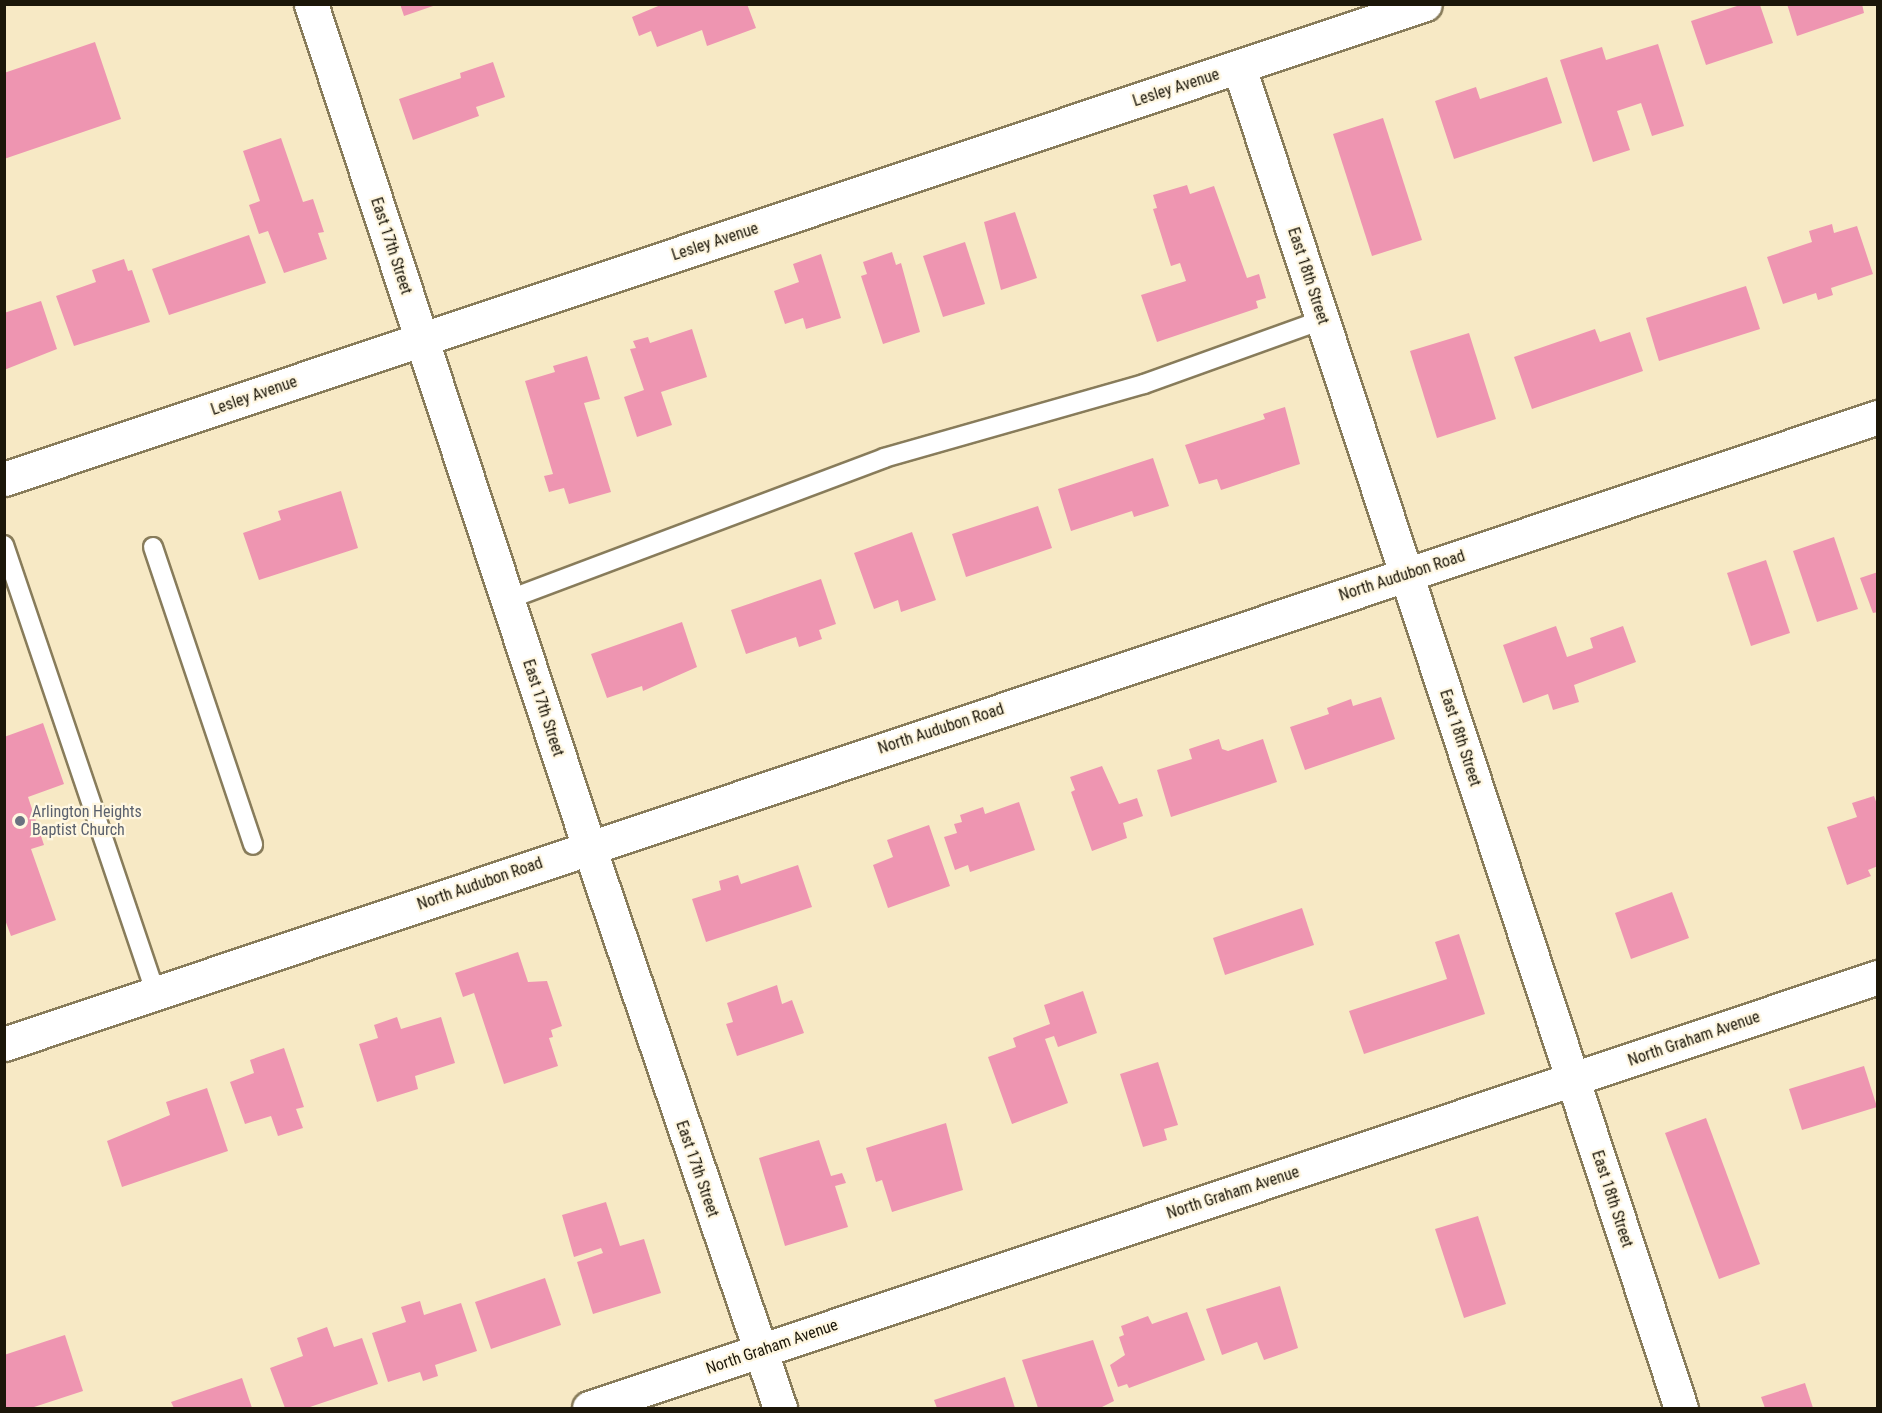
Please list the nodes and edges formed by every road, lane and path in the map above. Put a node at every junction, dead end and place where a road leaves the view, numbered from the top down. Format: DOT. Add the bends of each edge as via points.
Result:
graph roads {
  1 [pos="311,4"];
  2 [pos="1425,4"];
  3 [pos="1239,67"];
  4 [pos="1322,320"];
  5 [pos="422,339"];
  6 [pos="1878,417"];
  7 [pos="4,479"];
  8 [pos="4,545"];
  9 [pos="153,547"];
  10 [pos="1406,574"];
  11 [pos="507,600"];
  12 [pos="253,845"];
  13 [pos="589,847"];
  14 [pos="1878,977"];
  15 [pos="156,993"];
  16 [pos="4,1044"];
  17 [pos="1573,1080"];
  18 [pos="761,1351"];
  19 [pos="589,1408"];
  20 [pos="780,1408"];
  21 [pos="1682,1408"];
  1 -- 5 [label="street, East 17th Street"];
  2 -- 3 [label="street, Lesley Avenue"];
  3 -- 4 [label="street, East 18th Street"];
  3 -- 5 [label="street, Lesley Avenue"];
  4 -- 10 [label="street, East 18th Street"];
  4 -- 11 [label="lane" via="1144,384 884,458"];
  5 -- 7 [label="street, Lesley Avenue"];
  5 -- 11 [label="street, East 17th Street"];
  6 -- 10 [label="street, North Audubon Road"];
  8 -- 15 [label="lane"];
  9 -- 12 [label="lane"];
  10 -- 13 [label="street, North Audubon Road"];
  10 -- 17 [label="street, East 18th Street"];
  11 -- 13 [label="street, East 17th Street"];
  13 -- 15 [label="street, North Audubon Road"];
  13 -- 18 [label="street, East 17th Street"];
  14 -- 17 [label="street, North Graham Avenue"];
  15 -- 16 [label="street, North Audubon Road"];
  17 -- 18 [label="street, North Graham Avenue"];
  17 -- 21 [label="street, East 18th Street"];
  18 -- 19 [label="street, North Graham Avenue"];
  18 -- 20 [label="street, East 17th Street"];
}
